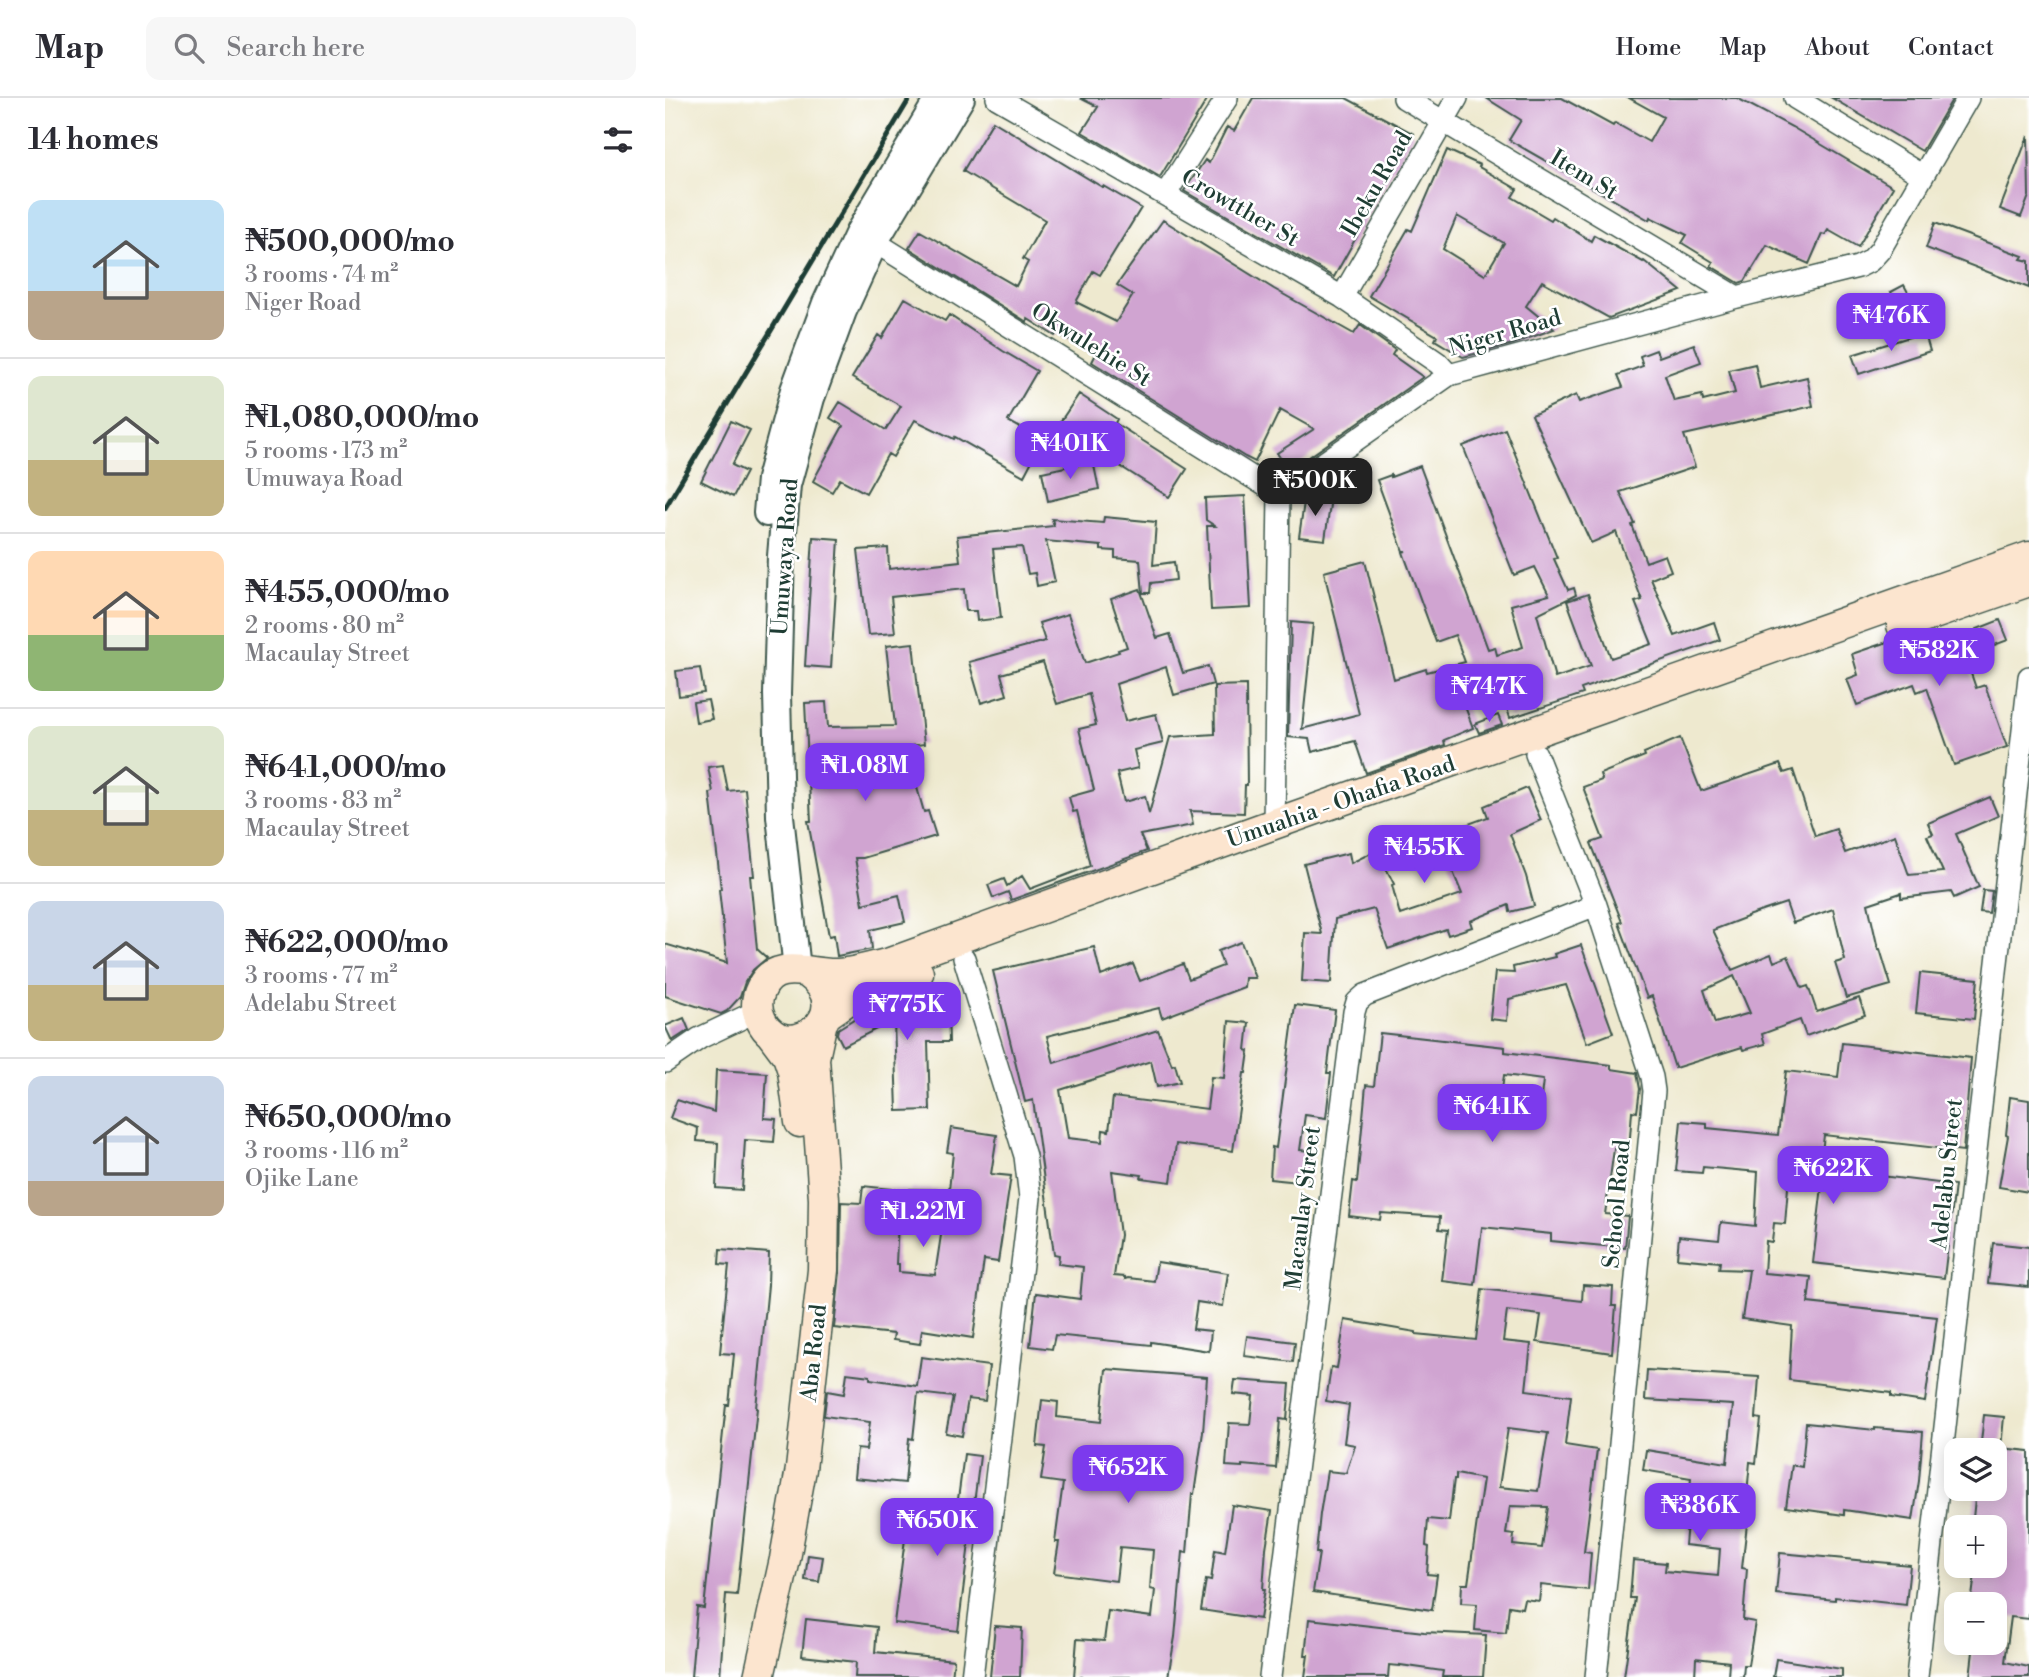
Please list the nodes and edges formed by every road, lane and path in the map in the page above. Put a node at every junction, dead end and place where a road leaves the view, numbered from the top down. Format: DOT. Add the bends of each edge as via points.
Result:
graph roads {
  1 [pos="939,98"];
  2 [pos="961,98"];
  3 [pos="997,98"];
  4 [pos="1227,98"];
  5 [pos="1404,98"];
  6 [pos="1457,98"];
  7 [pos="1795,98"];
  8 [pos="1968,98"];
  9 [pos="1443,121"];
  10 [pos="1923,176"];
  11 [pos="1165,195"];
  12 [pos="867,237"];
  13 [pos="1342,297"];
  14 [pos="1737,297"];
  15 [pos="1449,375"];
  16 [pos="1279,494"];
  17 [pos="2029,557"];
  18 [pos="2029,581"];
  19 [pos="2029,677"];
  20 [pos="1537,754"];
  21 [pos="1274,824"];
  22 [pos="1595,905"];
  23 [pos="964,958"];
  24 [pos="796,971"];
  25 [pos="823,1020"];
  26 [pos="764,1022"];
  27 [pos="665,1062"];
  28 [pos="739,1677"];
  29 [pos="759,1677"];
  30 [pos="972,1677"];
  31 [pos="1270,1677"];
  32 [pos="1596,1677"];
  33 [pos="1917,1677"];
  1 -- 12 [label="street, Umuwaya Road"];
  2 -- 12 [label="street, Umuwaya Road"];
  3 -- 11 [label="street, Crowtther St"];
  4 -- 11 [label="street"];
  5 -- 9 [label="street, Item St"];
  6 -- 9 [label="street, Ibeku Road"];
  7 -- 10 [label="street"];
  8 -- 10 [label="street, Niger Road"];
  9 -- 13 [label="street, Ibeku Road"];
  9 -- 14 [label="street, Item St"];
  10 -- 14 [label="street, Niger Road" via="1881,250 1870,261"];
  11 -- 13 [label="street, Crowtther St"];
  12 -- 16 [label="street, Okwulehie St"];
  12 -- 24 [label="street, Umuwaya Road" via="811,398 787,485 777,694 781,816"];
  13 -- 15 [label="street, Crowtther St"];
  14 -- 15 [label="street, Niger Road"];
  15 -- 16 [label="street, Niger Road"];
  16 -- 21 [label="street"];
  17 -- 21 [label="main road, Umuahia - Ohafia Road"];
  18 -- 20 [label="main road, Umuahia - Ohafia Road"];
  19 -- 33 [label="street, Adelabu Street"];
  20 -- 22 [label="street, School Road"];
  20 -- 23 [label="main road, Umuahia - Ohafia Road"];
  21 -- 24 [label="main road, Umuahia - Ohafia Road" via="890,963 839,974"];
  22 -- 31 [label="street, Macaulay Street" via="1357,1002"];
  22 -- 32 [label="street, School Road" via="1654,1091"];
  23 -- 25 [label="main road, Umuahia - Ohafia Road" via="849,999"];
  23 -- 30 [label="street" via="1025,1156 1030,1198"];
  24 -- 25 [label="main road" via="818,980 825,990 828,1002"];
  24 -- 26 [label="main road" via="771,976 762,986 757,998"];
  25 -- 26 [label="main road" via="812,1033 791,1040 780,1037"];
  25 -- 29 [label="main road, Aba Road" via="814,1058 824,1199 823,1270 801,1469"];
  26 -- 27 [label="street" via="700,1038"];
  26 -- 28 [label="main road, Aba Road" via="793,1071 805,1200 804,1269 782,1466"];
}
